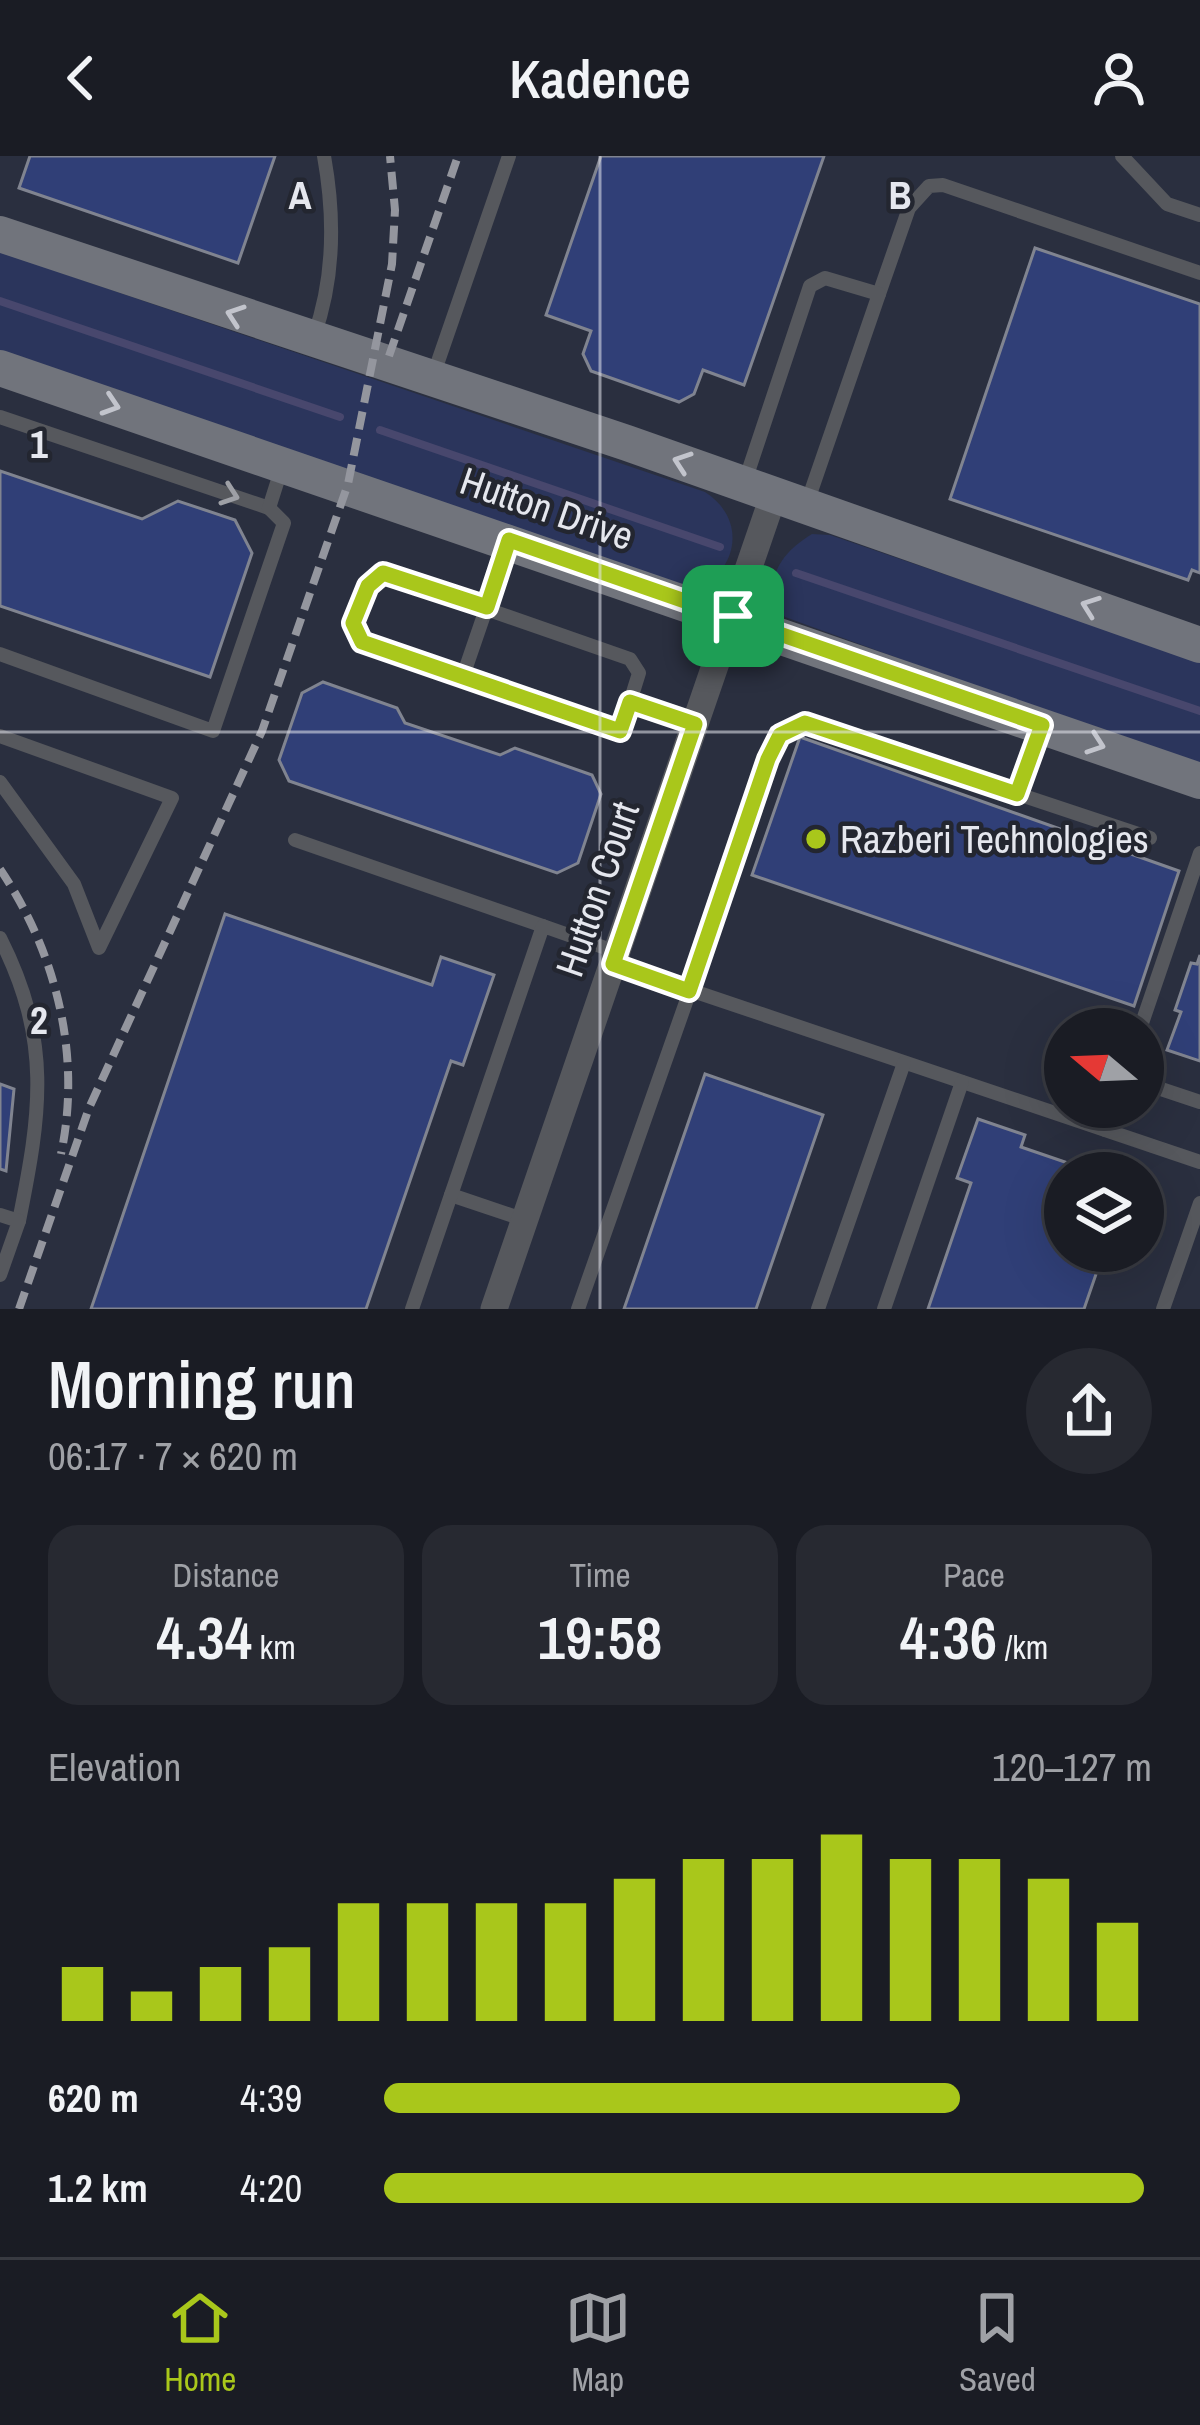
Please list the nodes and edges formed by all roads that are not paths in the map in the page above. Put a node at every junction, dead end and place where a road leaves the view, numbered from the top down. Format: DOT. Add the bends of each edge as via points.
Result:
graph roads {
  1 [pos="324,156"];
  2 [pos="509,156"];
  3 [pos="1122,156"];
  4 [pos="1200,215"];
  5 [pos="0,234"];
  6 [pos="1200,273"];
  7 [pos="879,294"];
  8 [pos="312,341"];
  9 [pos="0,368"];
  10 [pos="431,380"];
  11 [pos="0,417"];
  12 [pos="283,462"];
  13 [pos="775,495"];
  14 [pos="269,508"];
  15 [pos="509,540"];
  16 [pos="487,607"];
  17 [pos="733,616"];
  18 [pos="1200,645"];
  19 [pos="0,654"];
  20 [pos="464,676"];
  21 [pos="630,702"];
  22 [pos="695,724"];
  23 [pos="1042,725"];
  24 [pos="0,736"];
  25 [pos="1200,781"];
  26 [pos="0,782"];
  27 [pos="1017,794"];
  28 [pos="1150,838"];
  29 [pos="295,840"];
  30 [pos="1199,856"];
  31 [pos="543,926"];
  32 [pos="0,938"];
  33 [pos="615,958"];
  34 [pos="689,991"];
  35 [pos="1147,1008"];
  36 [pos="904,1063"];
  37 [pos="962,1082"];
  38 [pos="1164,1090"];
  39 [pos="1200,1102"];
  40 [pos="1105,1130"];
  41 [pos="1200,1162"];
  42 [pos="451,1195"];
  43 [pos="1200,1203"];
  44 [pos="0,1215"];
  45 [pos="525,1220"];
  46 [pos="19,1221"];
  47 [pos="0,1275"];
  48 [pos="496,1308"];
  49 [pos="412,1309"];
  50 [pos="578,1309"];
  51 [pos="818,1309"];
  52 [pos="884,1309"];
  53 [pos="1162,1309"];
  1 -- 8 [label="lane" via="331,250"];
  2 -- 10 [label="lane"];
  3 -- 4 [label="lane" via="1167,204"];
  8 -- 5 [label="street, one-way"];
  6 -- 7 [label="lane" via="943,185 929,186 909,208"];
  7 -- 13 [label="lane"];
  7 -- 13 [label="lane" via="825,278 810,286"];
  8 -- 10 [label="street"];
  9 -- 12 [label="street, Hutton Drive, one-way"];
  13 -- 10 [label="street, one-way"];
  11 -- 14 [label="lane, one-way"];
  12 -- 14 [label="lane"];
  12 -- 15 [label="street, Hutton Drive"];
  13 -- 17 [label="street, Hutton Court"];
  18 -- 13 [label="street, one-way"];
  14 -- 19 [label="lane" via="284,523 214,730"];
  15 -- 16 [label="lane"];
  15 -- 17 [label="street, Hutton Drive"];
  16 -- 20 [label="lane"];
  16 -- 20 [label="lane" via="383,573 368,586 353,623 362,642"];
  16 -- 21 [label="lane" via="630,659 640,673"];
  17 -- 22 [label="street, Hutton Court"];
  17 -- 23 [label="street, Hutton Drive"];
  20 -- 21 [label="lane" via="620,731"];
  21 -- 22 [label="lane"];
  22 -- 33 [label="street, Hutton Court"];
  23 -- 25 [label="street, Hutton Drive, one-way"];
  23 -- 27 [label="lane"];
  24 -- 26 [label="lane" via="172,798 99,948 74,884"];
  27 -- 28 [label="lane"];
  27 -- 34 [label="lane" via="805,723 780,735"];
  29 -- 31 [label="lane"];
  30 -- 35 [label="lane"];
  31 -- 33 [label="lane"];
  31 -- 42 [label="lane"];
  32 -- 46 [label="lane" via="37,1035 38,1126"];
  33 -- 34 [label="lane"];
  33 -- 45 [label="street, Hutton Court"];
  34 -- 36 [label="lane"];
  34 -- 50 [label="lane"];
  36 -- 37 [label="lane"];
  36 -- 51 [label="lane"];
  37 -- 40 [label="lane"];
  37 -- 52 [label="lane"];
  38 -- 39 [label="lane"];
  40 -- 41 [label="lane"];
  42 -- 45 [label="lane"];
  42 -- 49 [label="lane"];
  43 -- 53 [label="lane"];
  44 -- 46 [label="lane"];
  45 -- 48 [label="street, Hutton Court"];
  46 -- 47 [label="lane"];
}
